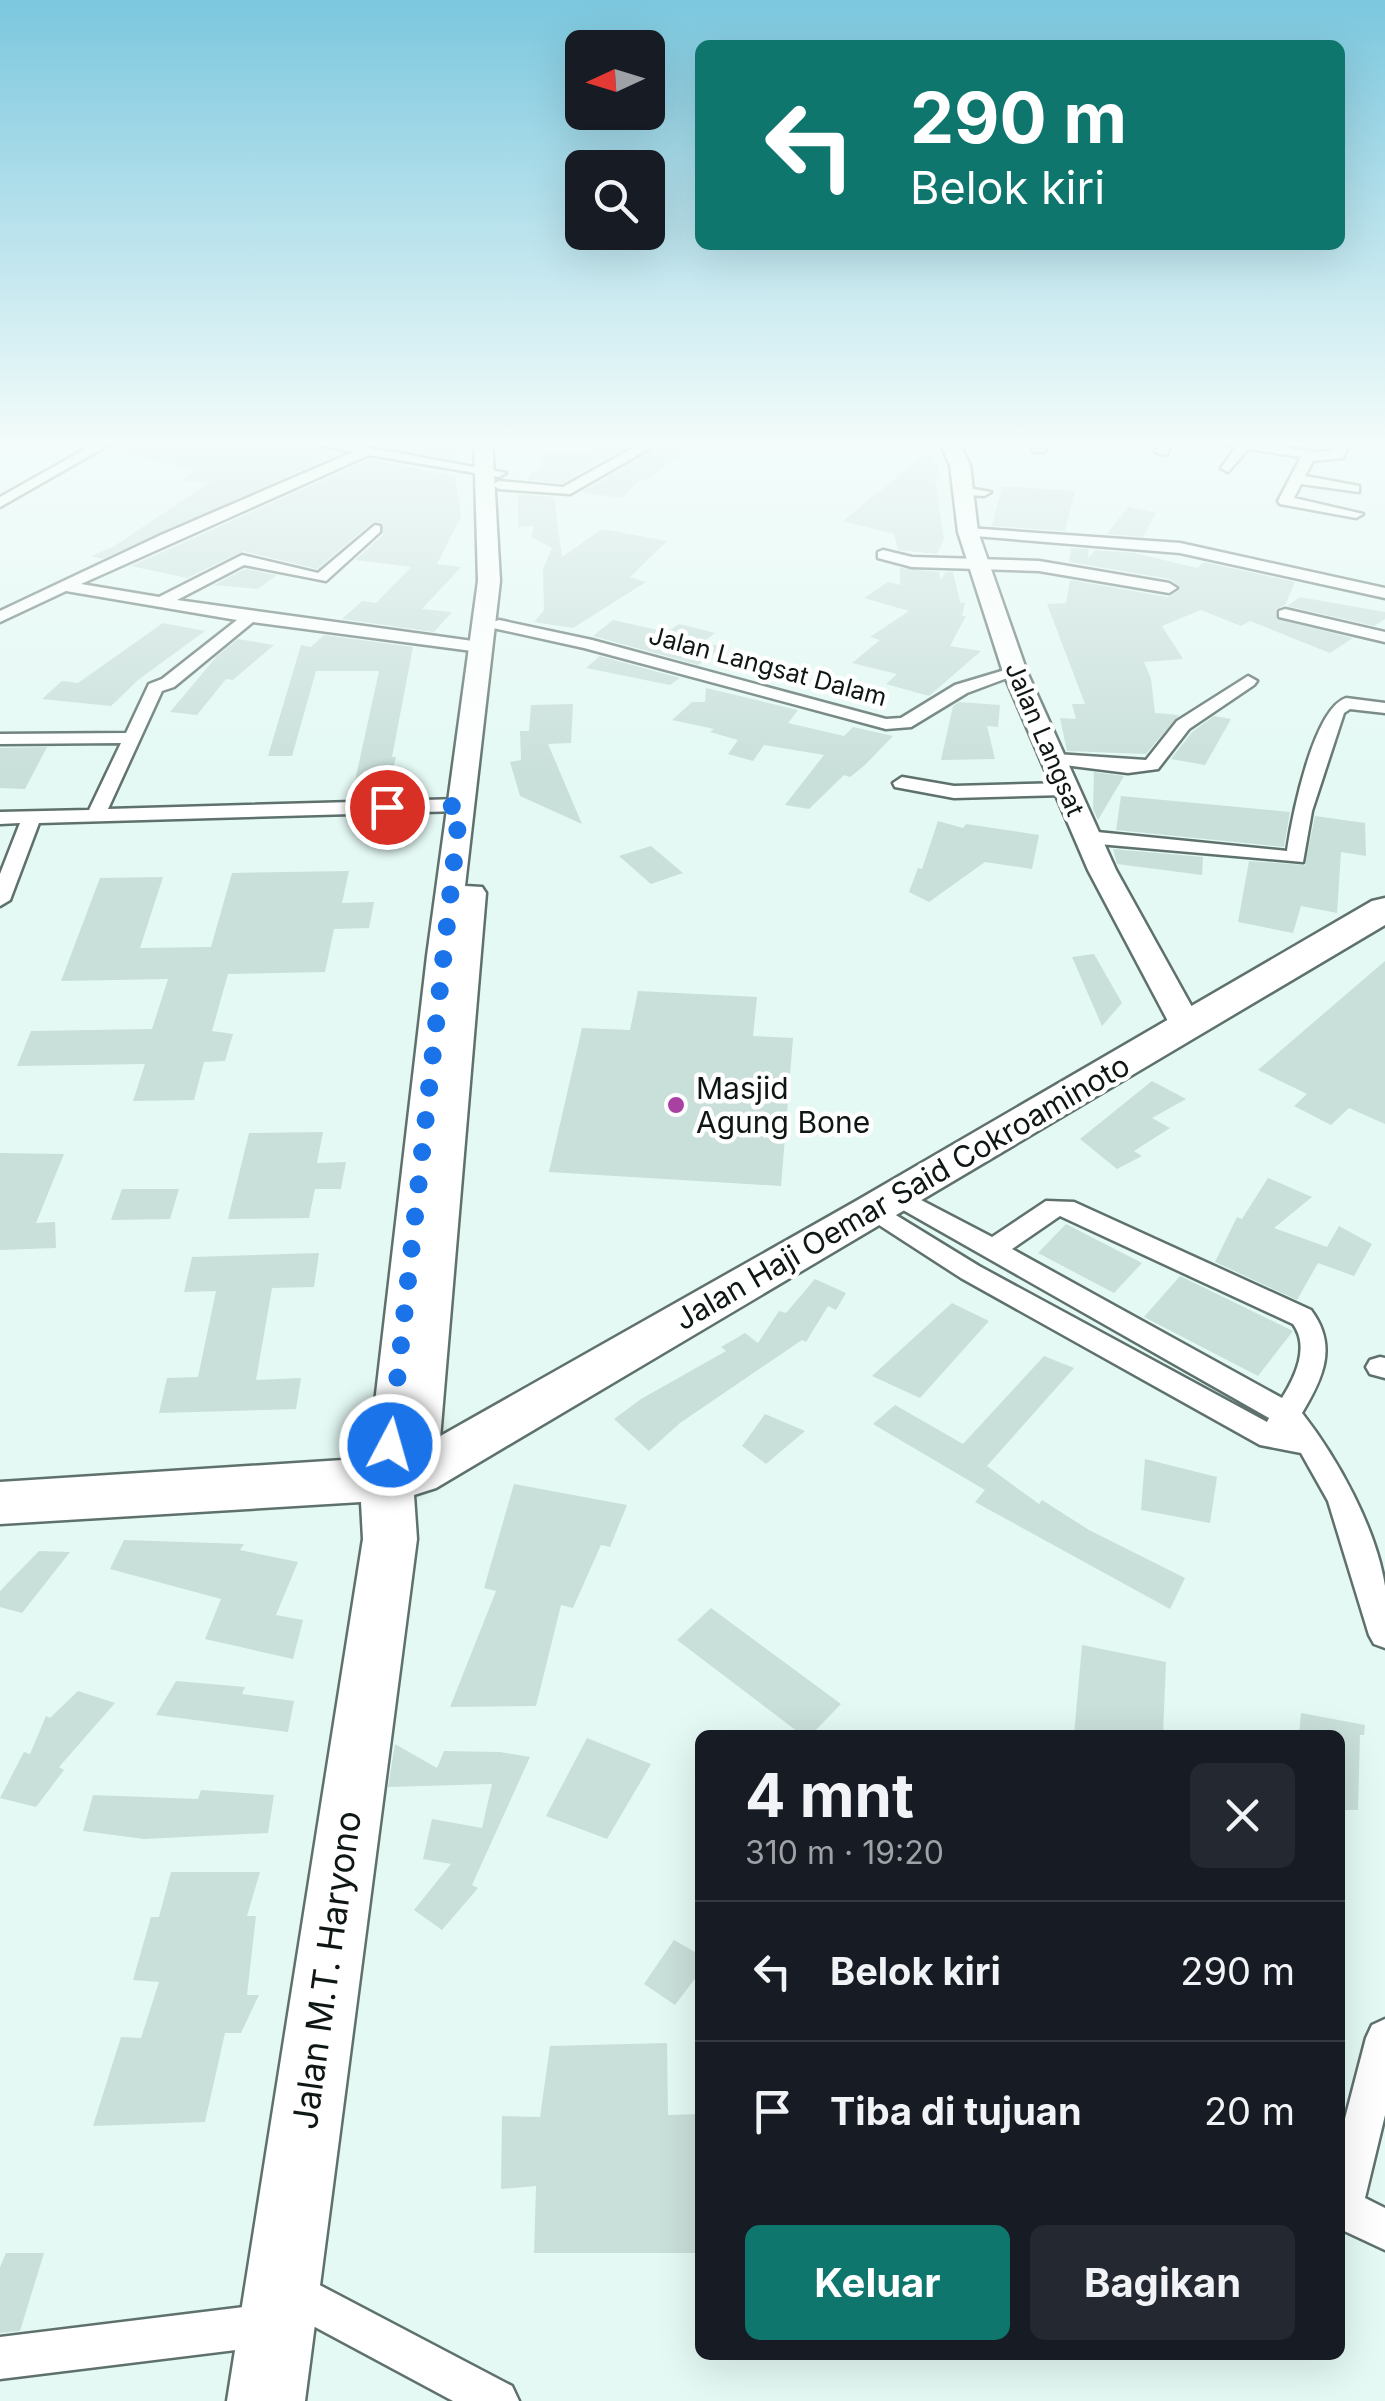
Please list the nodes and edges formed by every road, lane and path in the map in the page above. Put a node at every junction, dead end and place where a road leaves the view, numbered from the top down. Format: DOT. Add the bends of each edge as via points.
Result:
graph roads {
  1 [pos="140,551"];
  2 [pos="350,551"];
  3 [pos="490,551"];
  4 [pos="974,551"];
  5 [pos="1194,551"];
  6 [pos="883,555"];
  7 [pos="977,563"];
  8 [pos="68,587"];
  9 [pos="1169,588"];
  10 [pos="1385,593"];
  11 [pos="160,603"];
  12 [pos="1285,614"];
  13 [pos="0,617"];
  14 [pos="250,617"];
  15 [pos="490,636"];
  16 [pos="1385,637"];
  17 [pos="1015,672"];
  18 [pos="1248,681"];
  19 [pos="1385,708"];
  20 [pos="133,738"];
  21 [pos="0,739"];
  22 [pos="1056,759"];
  23 [pos="902,783"];
  24 [pos="1065,789"];
  25 [pos="460,806"];
  26 [pos="97,813"];
  27 [pos="32,817"];
  28 [pos="0,818"];
  29 [pos="1087,837"];
  30 [pos="0,900"];
  31 [pos="1385,909"];
  32 [pos="455,956"];
  33 [pos="1186,1024"];
  34 [pos="885,1204"];
  35 [pos="993,1250"];
  36 [pos="1278,1426"];
  37 [pos="398,1498"];
  38 [pos="0,1503"];
  39 [pos="1385,1636"];
  40 [pos="1385,2038"];
  41 [pos="1345,2196"];
  42 [pos="1345,2210"];
  43 [pos="1385,2230"];
  44 [pos="277,2305"];
  45 [pos="0,2358"];
  46 [pos="266,2401"];
  47 [pos="498,2401"];
  1 -- 8 [label="street"];
  2 -- 11 [label="street" via="321,578 242,560"];
  3 -- 15 [label="main road"];
  4 -- 7 [label="main road, Jalan Langsat"];
  5 -- 10 [label="street"];
  6 -- 7 [label="street"];
  7 -- 9 [label="street"];
  7 -- 17 [label="main road, Jalan Langsat"];
  8 -- 11 [label="street, Jalan Langsat Dalam"];
  8 -- 13 [label="street"];
  11 -- 14 [label="street, Jalan Langsat Dalam"];
  12 -- 16 [label="street"];
  14 -- 15 [label="street, Jalan Langsat Dalam"];
  14 -- 20 [label="street" via="155,688"];
  15 -- 17 [label="street, Jalan Langsat Dalam" via="603,648 886,724 905,723 970,686"];
  15 -- 25 [label="main road"];
  15 -- 32 [label="main road"];
  17 -- 22 [label="main road, Jalan Langsat"];
  18 -- 22 [label="street" via="1183,724 1152,764"];
  19 -- 29 [label="street" via="1346,703 1336,710 1302,812 1296,858"];
  20 -- 21 [label="street"];
  20 -- 26 [label="street"];
  22 -- 24 [label="main road, Jalan Langsat"];
  23 -- 24 [label="street" via="954,792"];
  24 -- 29 [label="main road, Jalan Langsat"];
  25 -- 26 [label="street"];
  25 -- 32 [label="main road"];
  26 -- 27 [label="street"];
  27 -- 28 [label="street"];
  27 -- 30 [label="street"];
  29 -- 33 [label="main road, Jalan Langsat"];
  31 -- 33 [label="highway, Jalan Haji Oemar Said Cokroaminoto"];
  32 -- 37 [label="main road"];
  33 -- 34 [label="highway, Jalan Haji Oemar Said Cokroaminoto"];
  34 -- 35 [label="street"];
  34 -- 36 [label="street" via="970,1272"];
  34 -- 37 [label="highway, Jalan Haji Oemar Said Cokroaminoto"];
  35 -- 36 [label="street"];
  35 -- 36 [label="street" via="1054,1207 1065,1208 1302,1317 1318,1340 1316,1354"];
  36 -- 39 [label="street" via="1310,1444 1342,1500"];
  37 -- 38 [label="highway"];
  37 -- 44 [label="highway, Jalan M.T. Haryono"];
  40 -- 41 [label="street"];
  42 -- 43 [label="street"];
  44 -- 45 [label="street"];
  44 -- 46 [label="highway, Jalan M.T. Haryono"];
  44 -- 47 [label="street"];
}
